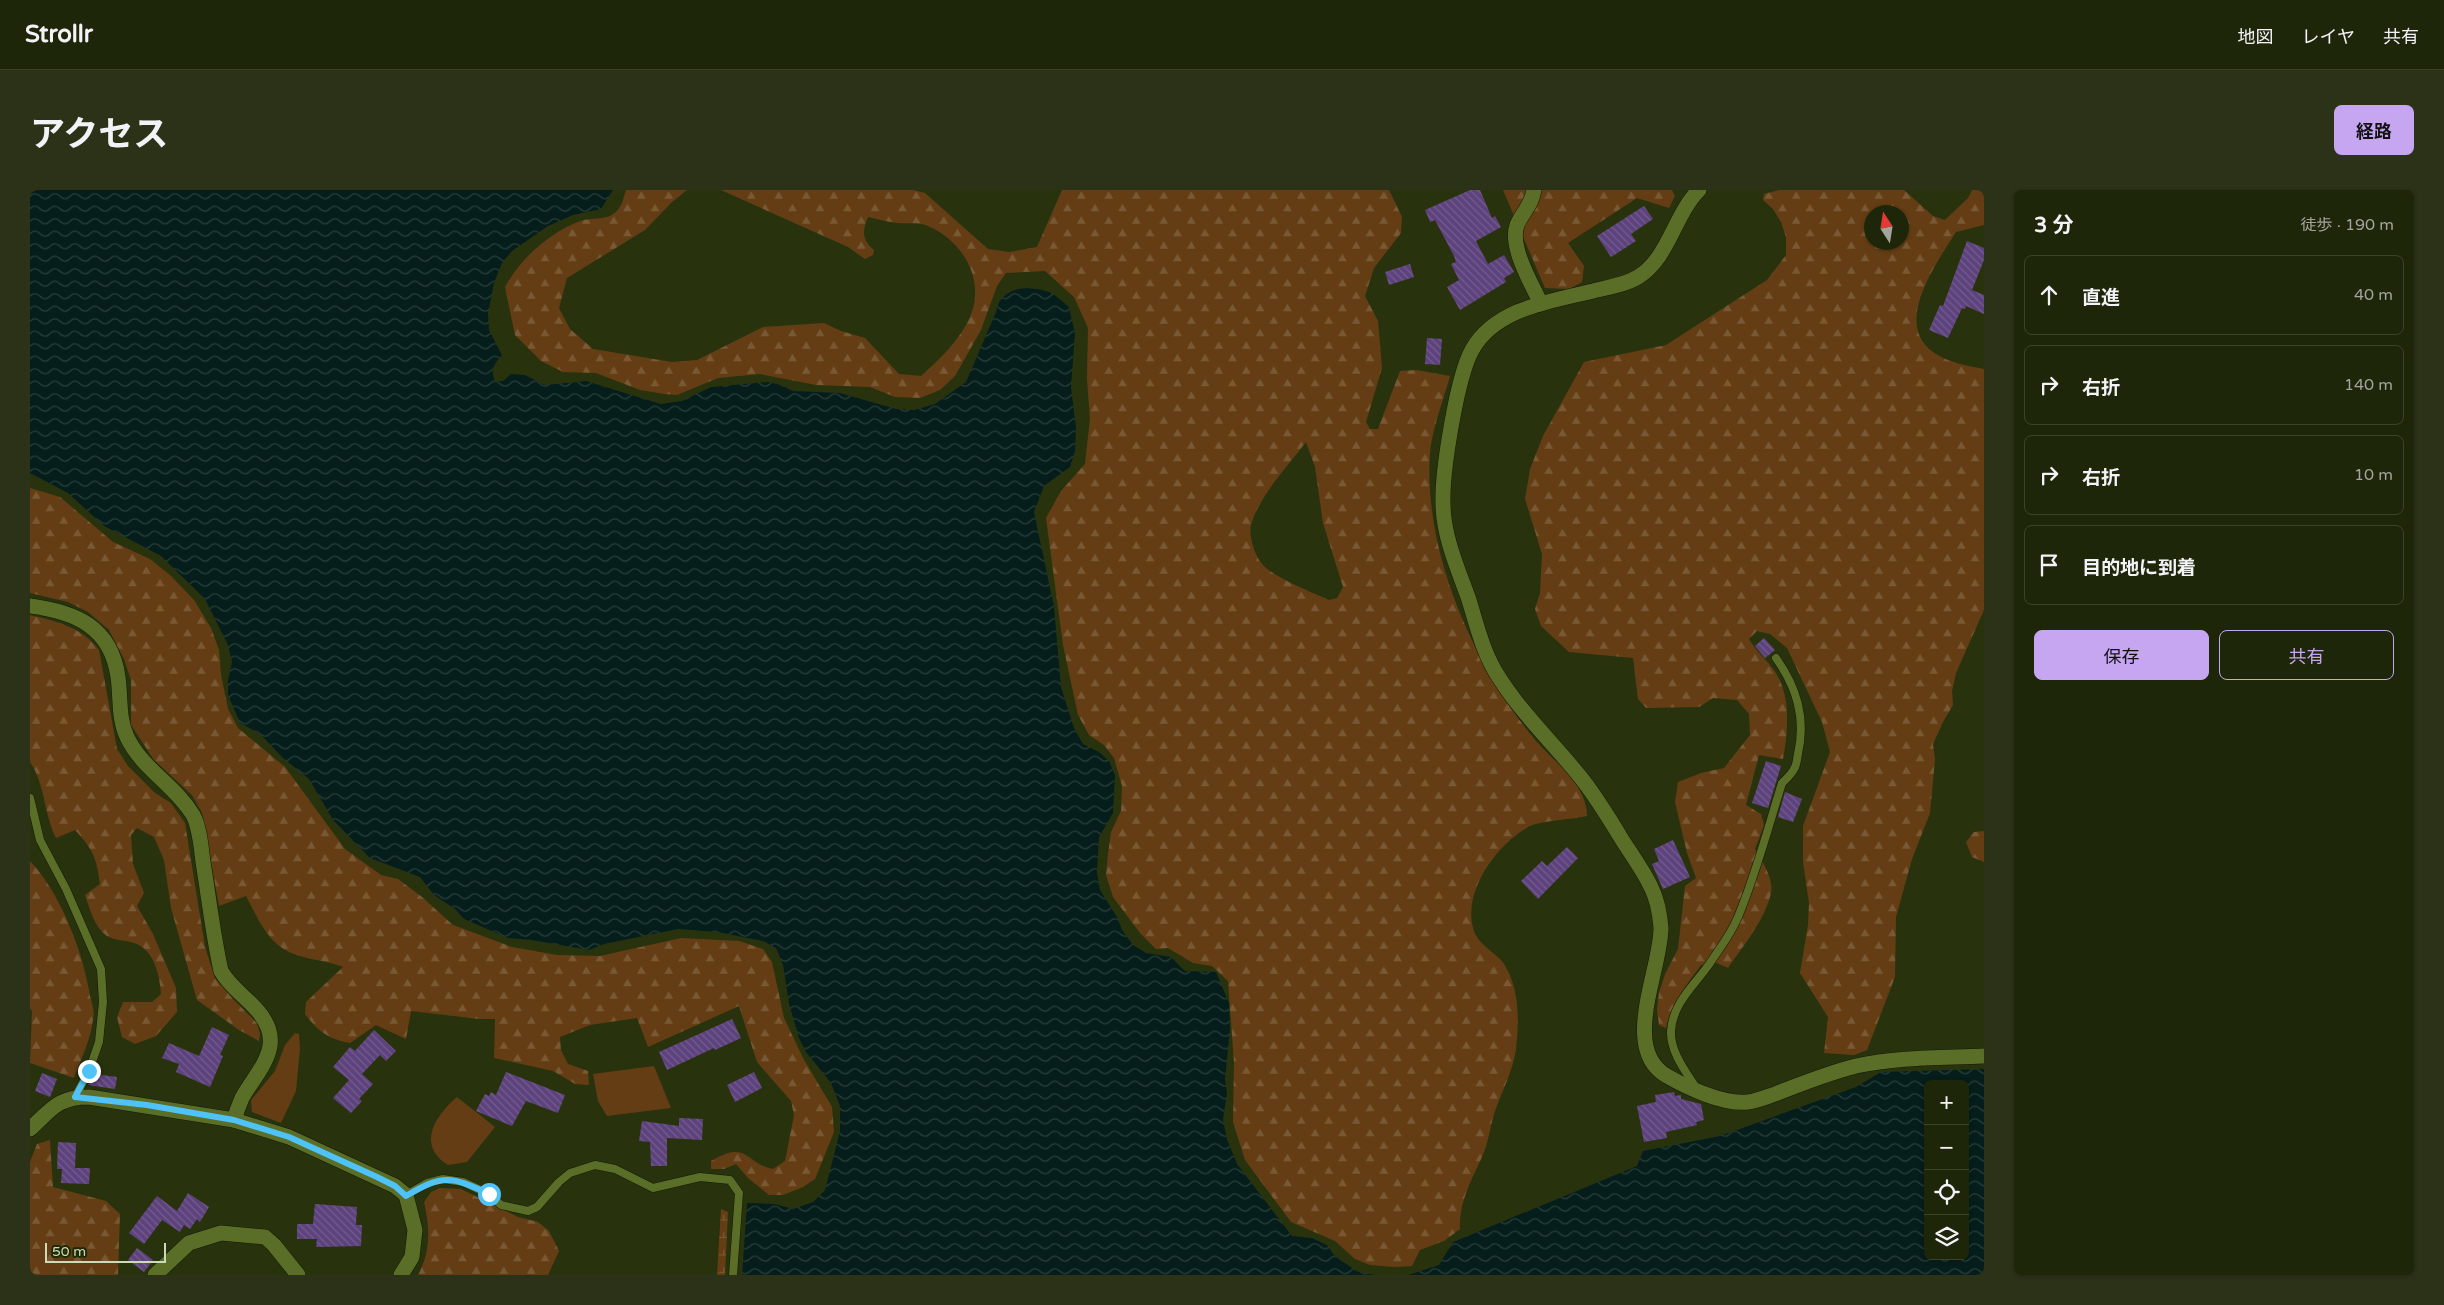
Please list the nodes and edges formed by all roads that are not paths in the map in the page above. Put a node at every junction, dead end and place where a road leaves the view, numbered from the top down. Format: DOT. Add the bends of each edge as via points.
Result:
graph roads {
  1 [pos="1534,190"];
  2 [pos="1699,190"];
  3 [pos="1540,304"];
  4 [pos="30,606"];
  5 [pos="1776,658"];
  6 [pos="30,798"];
  7 [pos="1984,1056"];
  8 [pos="1698,1090"];
  9 [pos="75,1097"];
  10 [pos="234,1120"];
  11 [pos="30,1129"];
  12 [pos="406,1196"];
  13 [pos="155,1275"];
  14 [pos="298,1275"];
  15 [pos="401,1275"];
  16 [pos="733,1275"];
  1 -- 3 [label="street" via="1532,203 1517,226 1515,242"];
  2 -- 3 [label="street" via="1651,266 1638,277 1623,284"];
  3 -- 8 [label="street" via="1515,313 1486,331 1467,362 1444,476 1445,526 1496,674 1584,781 1652,888 1661,930 1644,1026 1645,1040 1649,1057 1656,1067 1665,1075"];
  4 -- 10 [label="street" via="70,615 92,626 106,640 113,653 120,715 126,735 134,751 183,801 197,825 221,971 271,1030 271,1048 241,1100"];
  5 -- 8 [label="lane" via="1790,677 1796,696 1802,720 1800,743 1794,769 1782,784 1738,919 1702,974 1682,997 1674,1015 1671,1032 1674,1048"];
  6 -- 9 [label="lane" via="40,840 66,889 101,969 103,1002 99,1042"];
  7 -- 8 [label="street" via="1886,1060 1852,1067 1751,1102 1725,1101"];
  9 -- 10 [label="street"];
  9 -- 11 [label="street" via="54,1104"];
  10 -- 12 [label="street" via="289,1137 395,1186"];
  12 -- 15 [label="street" via="415,1230 415,1246"];
  12 -- 16 [label="lane" via="427,1183 443,1178 463,1182 489,1194 501,1205 528,1211 538,1208 570,1173 595,1165 615,1169 653,1188 700,1177 730,1180 739,1193"];
  13 -- 14 [label="street" via="189,1243 221,1233 264,1236"];
}
